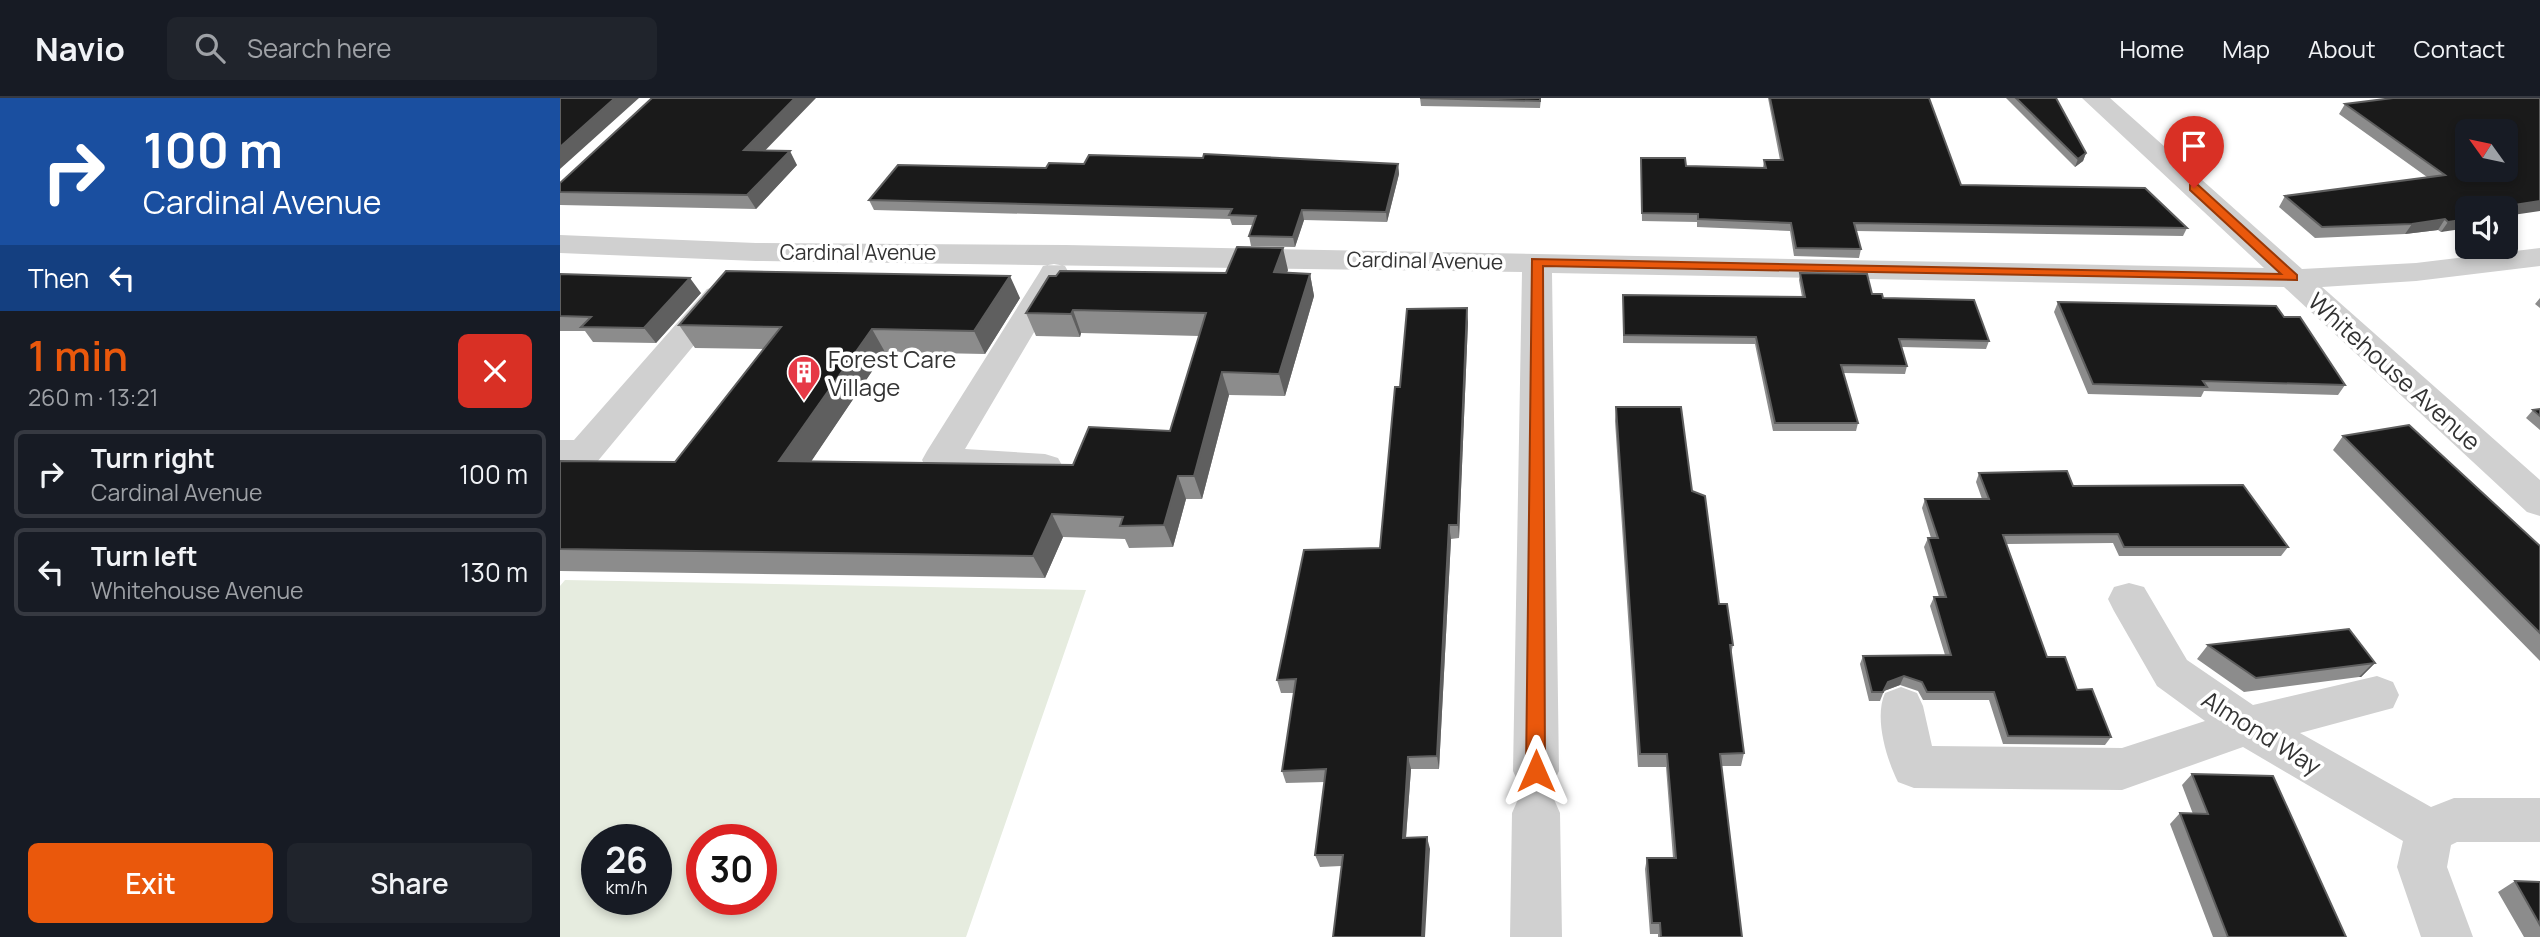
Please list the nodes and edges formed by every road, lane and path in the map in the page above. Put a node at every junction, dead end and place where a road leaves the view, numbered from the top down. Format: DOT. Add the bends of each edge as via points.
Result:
graph roads {
  1 [pos="2095,98"];
  2 [pos="560,244"];
  3 [pos="756,252"];
  4 [pos="1066,254"];
  5 [pos="2540,257"];
  6 [pos="1537,262"];
  7 [pos="2293,278"];
  8 [pos="560,453"];
  9 [pos="1068,468"];
  10 [pos="2540,502"];
  11 [pos="2129,599"];
  12 [pos="2377,695"];
  13 [pos="1901,706"];
  14 [pos="2247,726"];
  15 [pos="2540,820"];
  16 [pos="2429,831"];
  17 [pos="1536,937"];
  18 [pos="2447,937"];
  1 -- 7 [label="street, Whitehouse Avenue"];
  2 -- 3 [label="street, Cardinal Avenue"];
  3 -- 4 [label="street, Cardinal Avenue"];
  3 -- 8 [label="street" via="584,453"];
  4 -- 6 [label="street, Cardinal Avenue"];
  4 -- 9 [label="street" via="940,460"];
  5 -- 7 [label="street, Cardinal Avenue" via="2468,269"];
  6 -- 7 [label="street, Cardinal Avenue"];
  6 -- 17 [label="street"];
  7 -- 10 [label="street, Whitehouse Avenue"];
  11 -- 14 [label="street, Almond Way" via="2172,673"];
  12 -- 14 [label="street"];
  13 -- 14 [label="street" via="1914,767 2122,769"];
  14 -- 16 [label="street, Almond Way"];
  15 -- 16 [label="street" via="2454,820"];
  16 -- 18 [label="street" via="2422,867"];
}
